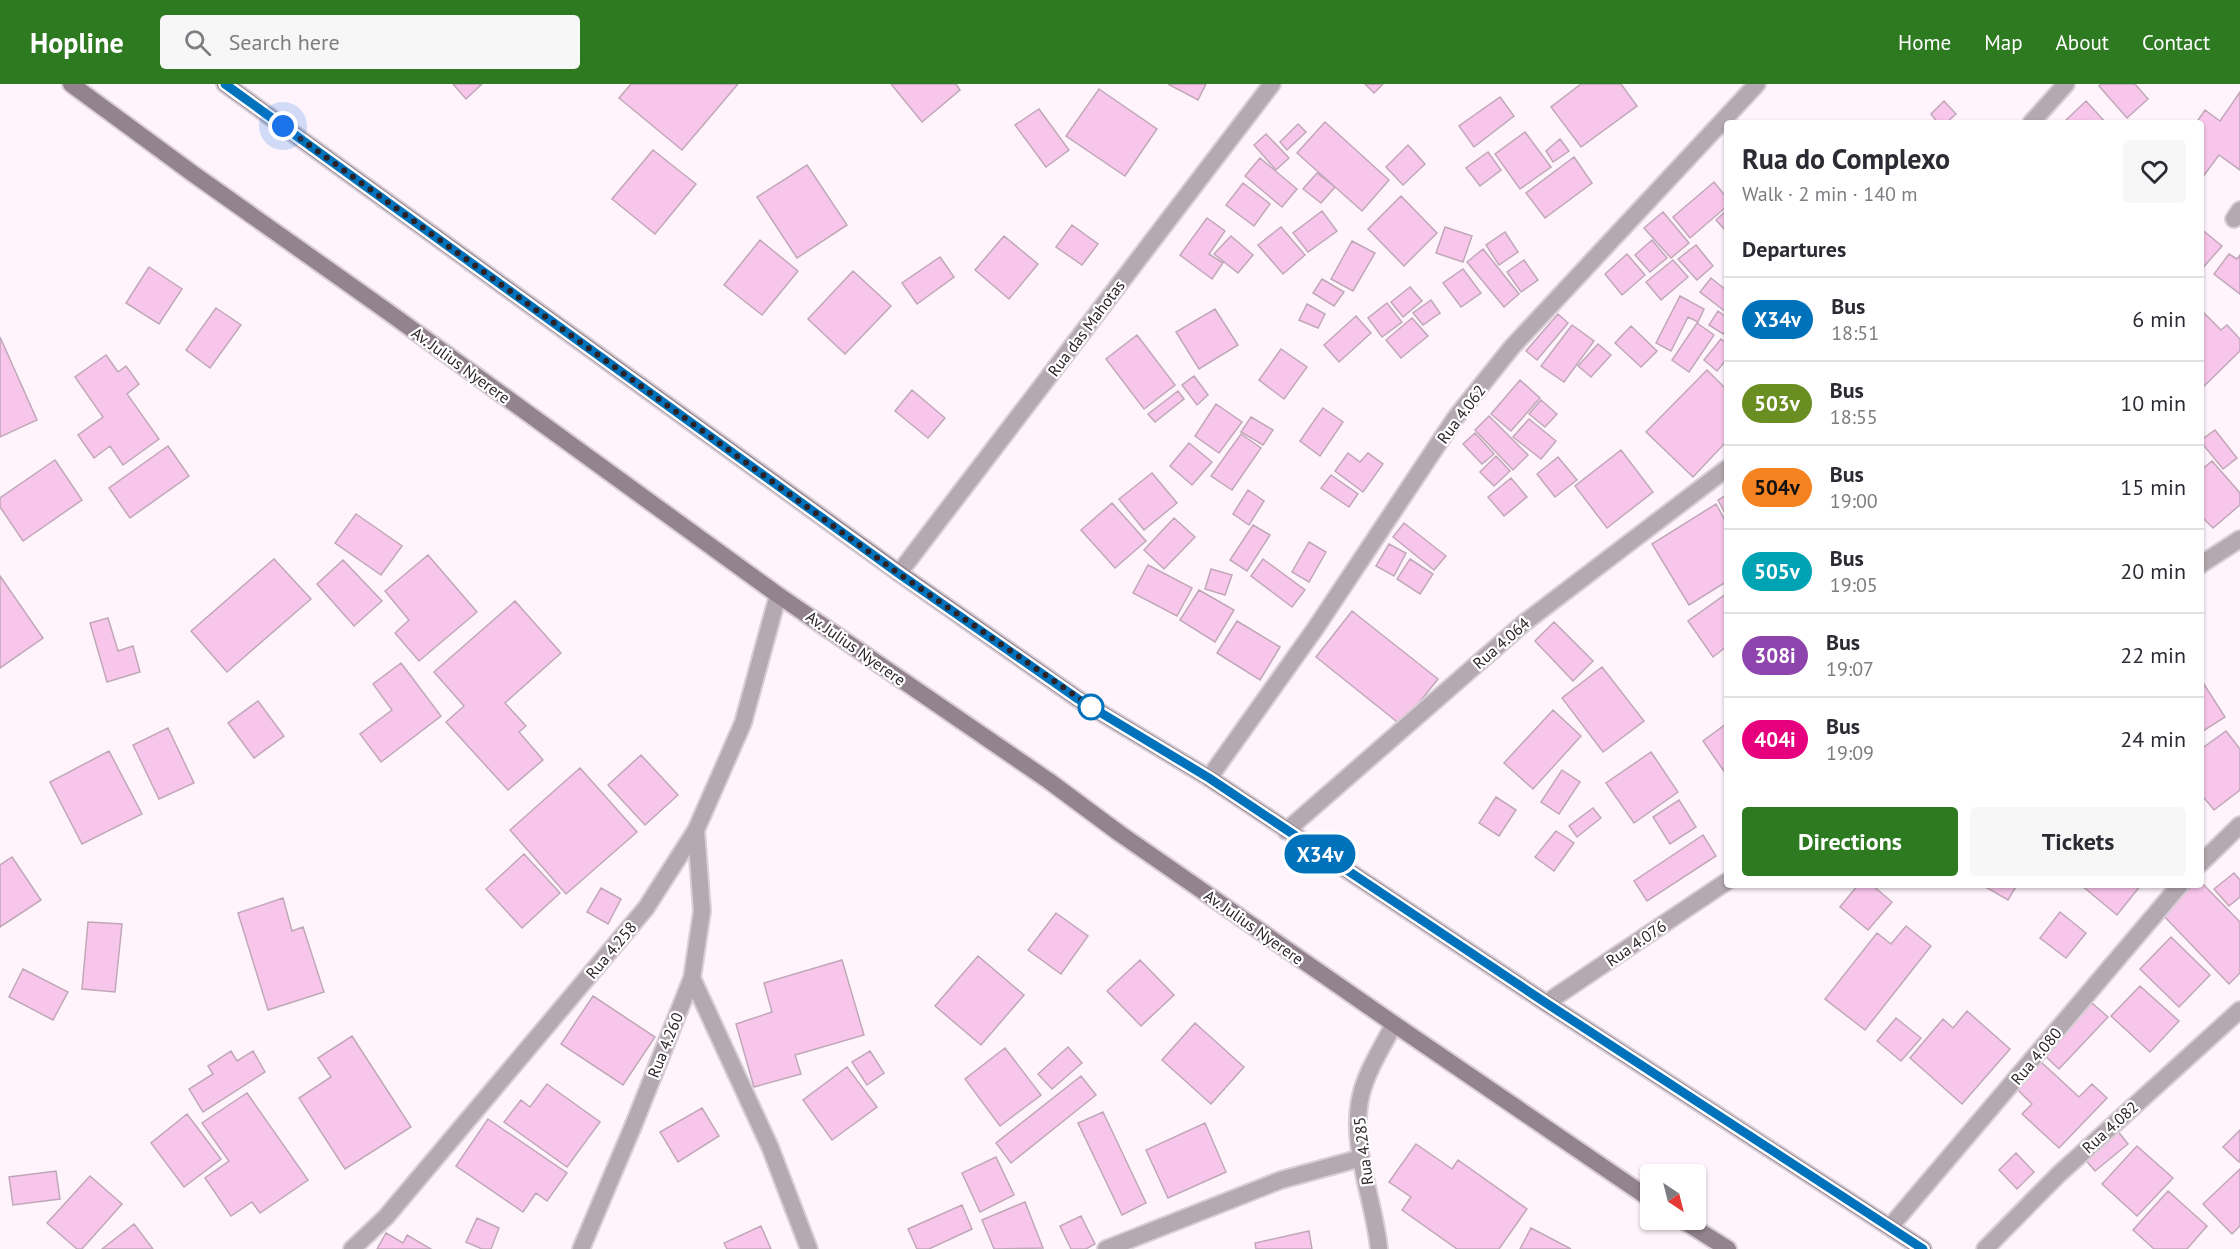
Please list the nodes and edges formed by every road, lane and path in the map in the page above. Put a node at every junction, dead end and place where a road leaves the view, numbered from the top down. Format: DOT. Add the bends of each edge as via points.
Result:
graph roads {
  1 [pos="71,84"];
  2 [pos="225,84"];
  3 [pos="1272,84"];
  4 [pos="1757,84"];
  5 [pos="2066,84"];
  6 [pos="2034,120"];
  7 [pos="1724,471"];
  8 [pos="2240,539"];
  9 [pos="2204,562"];
  10 [pos="898,573"];
  11 [pos="778,595"];
  12 [pos="1209,778"];
  13 [pos="2240,825"];
  14 [pos="696,830"];
  15 [pos="1286,831"];
  16 [pos="2204,860"];
  17 [pos="1724,883"];
  18 [pos="2177,888"];
  19 [pos="692,978"];
  20 [pos="1546,1003"];
  21 [pos="2240,1010"];
  22 [pos="1394,1024"];
  23 [pos="1361,1158"];
  24 [pos="1640,1192"];
  25 [pos="1890,1227"];
  26 [pos="1698,1230"];
  27 [pos="352,1249"];
  28 [pos="581,1249"];
  29 [pos="809,1249"];
  30 [pos="1106,1249"];
  31 [pos="1379,1249"];
  32 [pos="1728,1249"];
  33 [pos="1923,1249"];
  34 [pos="1985,1249"];
  1 -- 11 [label="main road, Av. Julius Nyerere"];
  2 -- 10 [label="main road"];
  3 -- 10 [label="street, Rua das Mahotas"];
  4 -- 12 [label="street, Rua 4.062" via="1512,347 1456,417 1315,629"];
  5 -- 6 [label="street"];
  7 -- 15 [label="street, Rua 4.064" via="1524,622"];
  8 -- 9 [label="street"];
  10 -- 12 [label="main road" via="1078,699"];
  11 -- 14 [label="street, Rua 4.258" via="743,723"];
  11 -- 22 [label="main road, Av. Julius Nyerere"];
  12 -- 15 [label="main road"];
  13 -- 16 [label="street"];
  14 -- 19 [label="street, Rua 4.260" via="702,911"];
  14 -- 27 [label="street, Rua 4.258" via="639,917 393,1209"];
  15 -- 20 [label="main road"];
  17 -- 20 [label="street, Rua 4.076"];
  18 -- 25 [label="street, Rua 4.080"];
  19 -- 28 [label="street, Rua 4.260"];
  19 -- 29 [label="street" via="771,1147"];
  20 -- 25 [label="main road"];
  21 -- 34 [label="street, Rua 4.082" via="2058,1175"];
  22 -- 23 [label="street, Rua 4.285" via="1361,1093"];
  22 -- 24 [label="main road, Av. Julius Nyerere"];
  23 -- 30 [label="street" via="1281,1180"];
  23 -- 31 [label="street, Rua 4.285"];
  25 -- 33 [label="main road"];
  26 -- 32 [label="main road"];
}
